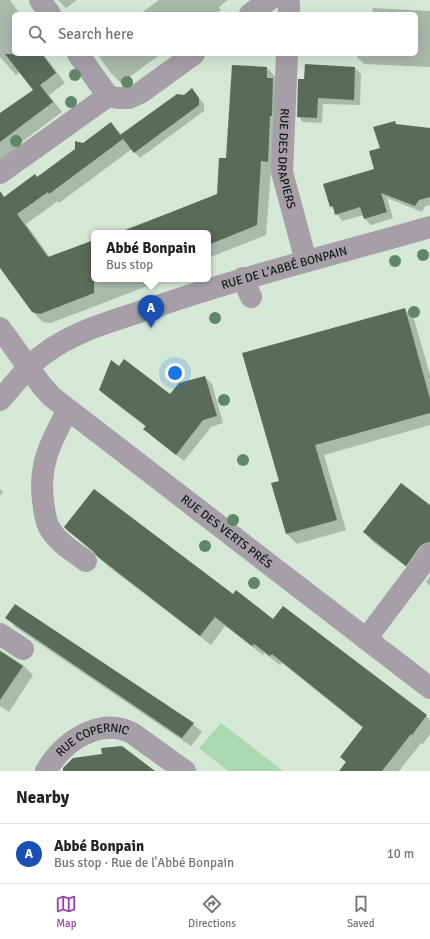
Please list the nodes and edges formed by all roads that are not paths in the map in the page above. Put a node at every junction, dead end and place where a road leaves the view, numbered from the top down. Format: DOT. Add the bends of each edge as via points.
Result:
graph roads {
  1 [pos="40,0"];
  2 [pos="269,0"];
  3 [pos="287,0"];
  4 [pos="49,12"];
  5 [pos="253,12"];
  6 [pos="289,12"];
  7 [pos="79,56"];
  8 [pos="191,56"];
  9 [pos="287,56"];
  10 [pos="108,96"];
  11 [pos="0,173"];
  12 [pos="430,227"];
  13 [pos="306,261"];
  14 [pos="0,328"];
  15 [pos="29,369"];
  16 [pos="0,400"];
  17 [pos="68,410"];
  18 [pos="430,554"];
  19 [pos="86,561"];
  20 [pos="0,634"];
  21 [pos="366,639"];
  22 [pos="23,649"];
  23 [pos="430,688"];
  24 [pos="46,771"];
  25 [pos="185,771"];
  1 -- 4 [label="street"];
  2 -- 5 [label="street"];
  3 -- 6 [label="street"];
  7 -- 10 [label="street"];
  8 -- 10 [label="street" via="140,93 129,98"];
  9 -- 13 [label="street, RUE DES DRAPIERS" via="282,172"];
  10 -- 11 [label="street"];
  12 -- 13 [label="street, RUE DE L'ABBÉ BONPAIN" via="372,253"];
  13 -- 15 [label="street, RUE DE L'ABBÉ BONPAIN" via="247,288 163,304 89,330 43,354"];
  14 -- 15 [label="street, RUE DES VERTS PRÉS"];
  15 -- 16 [label="street, RUE DE L'ABBÉ BONPAIN"];
  15 -- 17 [label="street, RUE DES VERTS PRÉS" via="52,397"];
  17 -- 19 [label="street" via="47,452 42,494 50,530 59,541"];
  17 -- 21 [label="street, RUE DES VERTS PRÉS"];
  18 -- 21 [label="street"];
  20 -- 22 [label="street"];
  21 -- 23 [label="street, RUE DES VERTS PRÉS"];
  24 -- 25 [label="street, RUE COPERNIC" via="61,751 80,737 91,731 112,727 132,733"];
}
